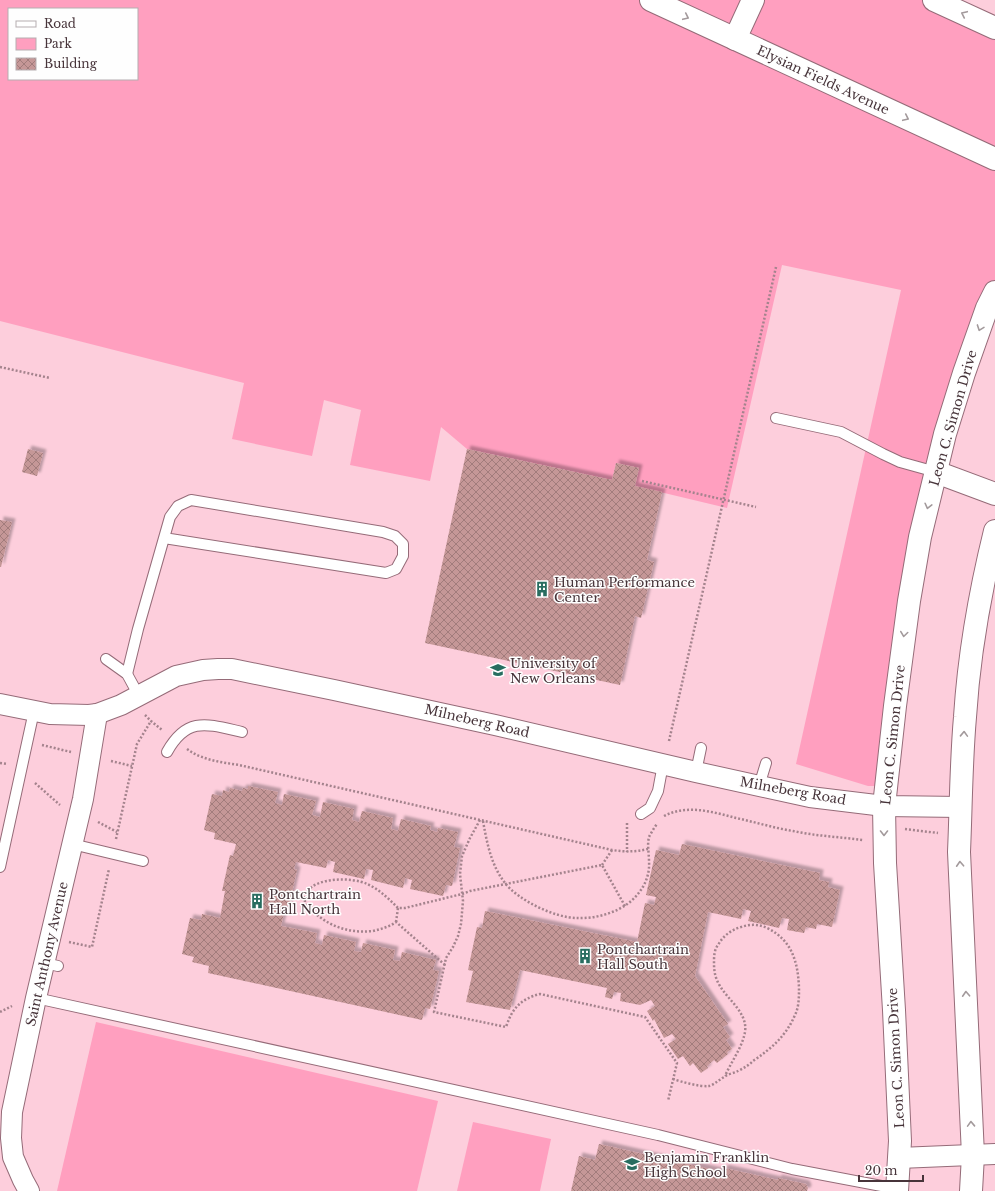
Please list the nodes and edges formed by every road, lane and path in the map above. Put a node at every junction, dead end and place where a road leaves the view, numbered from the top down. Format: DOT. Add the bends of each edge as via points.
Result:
graph roads {
  1 [pos="651,0"];
  2 [pos="752,0"];
  3 [pos="934,0"];
  4 [pos="995,28"];
  5 [pos="735,39"];
  6 [pos="995,159"];
  7 [pos="776,267"];
  8 [pos="995,292"];
  9 [pos="0,367"];
  10 [pos="50,378"];
  11 [pos="776,418"];
  12 [pos="936,472"];
  13 [pos="642,481"];
  14 [pos="995,494"];
  15 [pos="723,500"];
  16 [pos="756,507"];
  17 [pos="995,531"];
  18 [pos="164,538"];
  19 [pos="106,659"];
  20 [pos="127,674"];
  21 [pos="135,697"];
  22 [pos="0,704"];
  23 [pos="34,711"];
  24 [pos="97,714"];
  25 [pos="151,721"];
  26 [pos="242,732"];
  27 [pos="175,740"];
  28 [pos="669,741"];
  29 [pos="701,748"];
  30 [pos="167,752"];
  31 [pos="766,763"];
  32 [pos="663,764"];
  33 [pos="696,772"];
  34 [pos="759,786"];
  35 [pos="961,807"];
  36 [pos="641,814"];
  37 [pos="884,817"];
  38 [pos="627,819"];
  39 [pos="482,820"];
  40 [pos="960,835"];
  41 [pos="864,840"];
  42 [pos="72,844"];
  43 [pos="648,849"];
  44 [pos="612,850"];
  45 [pos="627,852"];
  46 [pos="112,854"];
  47 [pos="143,861"];
  48 [pos="602,865"];
  49 [pos="0,867"];
  50 [pos="506,884"];
  51 [pos="462,894"];
  52 [pos="625,906"];
  53 [pos="398,908"];
  54 [pos="396,922"];
  55 [pos="50,938"];
  56 [pos="445,965"];
  57 [pos="27,1001"];
  58 [pos="0,1012"];
  59 [pos="724,1076"];
  60 [pos="673,1079"];
  61 [pos="668,1101"];
  62 [pos="6,1123"];
  63 [pos="973,1154"];
  64 [pos="995,1154"];
  65 [pos="899,1158"];
  66 [pos="897,1190"];
  67 [pos="29,1191"];
  68 [pos="971,1191"];
  1 -- 5 [label="main road, Elysian Fields Avenue, one-way"];
  2 -- 5 [label="main road"];
  4 -- 3 [label="main road, one-way"];
  5 -- 6 [label="main road, Elysian Fields Avenue, one-way"];
  7 -- 15 [label="path"];
  8 -- 12 [label="main road, Leon C. Simon Drive, one-way" via="964,373"];
  9 -- 10 [label="path"];
  11 -- 12 [label="lane" via="841,432 900,462"];
  12 -- 14 [label="main road"];
  12 -- 37 [label="main road, Leon C. Simon Drive, one-way" via="920,537 909,601"];
  13 -- 15 [label="path"];
  15 -- 16 [label="path"];
  15 -- 28 [label="path"];
  35 -- 17 [label="main road, one-way" via="964,717 972,645"];
  18 -- 18 [label="lane" via="170,517 178,506 191,500 383,532 395,536 403,544 403,556 396,569 386,573"];
  18 -- 20 [label="lane"];
  19 -- 20 [label="lane"];
  20 -- 21 [label="lane"];
  21 -- 24 [label="street, Milneberg Road"];
  21 -- 25 [label="path"];
  21 -- 32 [label="street, Milneberg Road" via="189,672 232,669"];
  22 -- 23 [label="street, Milneberg Road"];
  23 -- 24 [label="street, Milneberg Road" via="50,714"];
  23 -- 49 [label="lane"];
  24 -- 42 [label="street, Saint Anthony Avenue" via="83,799"];
  25 -- 27 [label="path"];
  25 -- 46 [label="path" via="137,744"];
  26 -- 27 [label="lane" via="213,726 196,726 181,733"];
  27 -- 30 [label="lane"];
  27 -- 39 [label="path" via="196,756"];
  29 -- 33 [label="lane"];
  31 -- 34 [label="lane"];
  32 -- 33 [label="street, Milneberg Road"];
  32 -- 36 [label="lane" via="658,792 650,808"];
  33 -- 34 [label="street, Milneberg Road"];
  34 -- 37 [label="street, Milneberg Road"];
  35 -- 37 [label="street, Milneberg Road"];
  35 -- 40 [label="main road"];
  37 -- 40 [label="path"];
  37 -- 65 [label="main road, Leon C. Simon Drive, one-way" via="884,863"];
  38 -- 45 [label="path"];
  39 -- 44 [label="path"];
  39 -- 50 [label="path" via="489,852"];
  39 -- 51 [label="path" via="462,856"];
  63 -- 40 [label="main road, one-way"];
  41 -- 43 [label="path" via="794,832 709,811 680,810 660,820 650,836"];
  42 -- 46 [label="lane"];
  42 -- 55 [label="street, Saint Anthony Avenue"];
  43 -- 45 [label="path"];
  43 -- 52 [label="path" via="650,864 645,884"];
  44 -- 45 [label="path"];
  44 -- 48 [label="path"];
  46 -- 47 [label="lane"];
  46 -- 55 [label="path" via="92,947"];
  48 -- 50 [label="path"];
  48 -- 52 [label="path"];
  50 -- 51 [label="path"];
  50 -- 52 [label="path" via="515,894 539,907 564,916 597,917"];
  51 -- 53 [label="path"];
  51 -- 56 [label="path" via="458,936"];
  53 -- 54 [label="path"];
  53 -- 54 [label="path" via="378,890 357,880 319,882 306,892 305,897 305,904 311,910 340,929 357,932 379,930"];
  54 -- 56 [label="path"];
  55 -- 57 [label="street, Saint Anthony Avenue" via="51,965"];
  56 -- 60 [label="path" via="434,1012 506,1027 518,1005 540,994 645,1017 676,1063"];
  57 -- 58 [label="path"];
  57 -- 62 [label="street, Saint Anthony Avenue" via="12,1112"];
  57 -- 66 [label="lane" via="658,1135 792,1168"];
  59 -- 59 [label="path" via="745,1032 744,1023 735,1004 714,974 716,947 731,931 746,925 758,925 782,936 791,951 798,970 799,996 796,1014 778,1042 747,1066"];
  59 -- 60 [label="path" via="708,1086"];
  60 -- 61 [label="path"];
  62 -- 67 [label="street, Saint Anthony Avenue" via="13,1157"];
  63 -- 64 [label="street"];
  63 -- 65 [label="street"];
  63 -- 68 [label="main road"];
  65 -- 66 [label="main road, Leon C. Simon Drive"];
}
